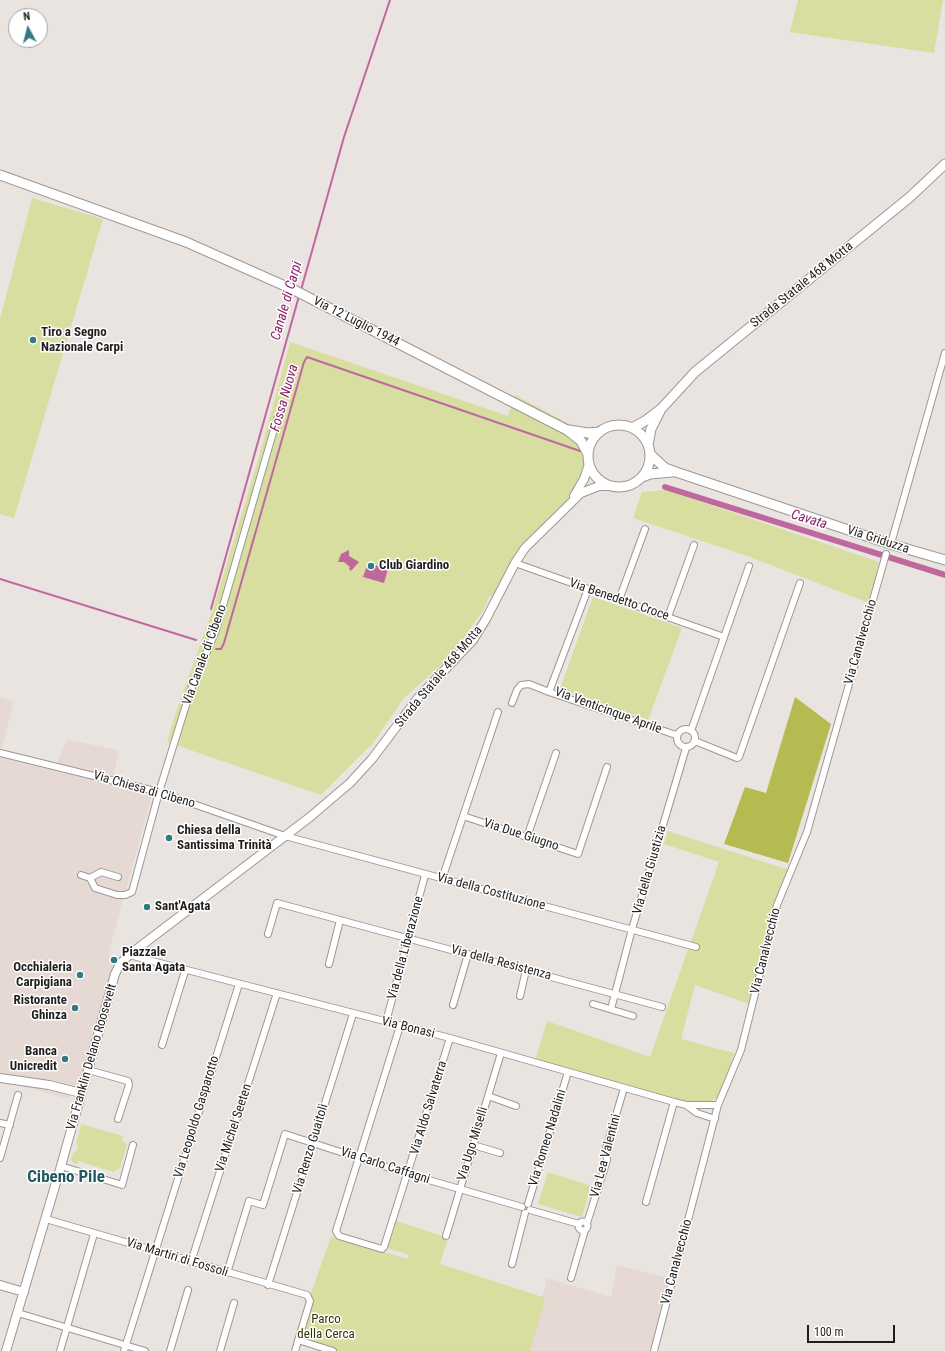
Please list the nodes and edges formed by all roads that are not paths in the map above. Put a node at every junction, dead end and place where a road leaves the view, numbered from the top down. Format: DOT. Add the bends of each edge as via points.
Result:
graph roads {
  1 [pos="945,164"];
  2 [pos="0,175"];
  3 [pos="0,178"];
  4 [pos="27,184"];
  5 [pos="945,353"];
  6 [pos="662,408"];
  7 [pos="278,418"];
  8 [pos="632,428"];
  9 [pos="567,430"];
  10 [pos="599,432"];
  11 [pos="649,449"];
  12 [pos="588,454"];
  13 [pos="589,464"];
  14 [pos="676,472"];
  15 [pos="642,477"];
  16 [pos="611,486"];
  17 [pos="571,501"];
  18 [pos="644,529"];
  19 [pos="892,540"];
  20 [pos="694,546"];
  21 [pos="886,554"];
  22 [pos="945,560"];
  23 [pos="515,562"];
  24 [pos="749,566"];
  25 [pos="800,583"];
  26 [pos="588,589"];
  27 [pos="619,600"];
  28 [pos="668,617"];
  29 [pos="724,637"];
  30 [pos="549,692"];
  31 [pos="512,703"];
  32 [pos="498,712"];
  33 [pos="691,730"];
  34 [pos="676,735"];
  35 [pos="694,742"];
  36 [pos="686,748"];
  37 [pos="556,753"];
  38 [pos="0,754"];
  39 [pos="607,767"];
  40 [pos="160,792"];
  41 [pos="463,816"];
  42 [pos="286,836"];
  43 [pos="527,837"];
  44 [pos="81,875"];
  45 [pos="425,875"];
  46 [pos="118,877"];
  47 [pos="90,878"];
  48 [pos="442,879"];
  49 [pos="340,920"];
  50 [pos="632,929"];
  51 [pos="268,934"];
  52 [pos="408,938"];
  53 [pos="696,947"];
  54 [pos="468,954"];
  55 [pos="129,955"];
  56 [pos="329,964"];
  57 [pos="526,970"];
  58 [pos="185,971"];
  59 [pos="239,984"];
  60 [pos="277,993"];
  61 [pos="616,993"];
  62 [pos="520,996"];
  63 [pos="593,1004"];
  64 [pos="453,1005"];
  65 [pos="662,1007"];
  66 [pos="611,1009"];
  67 [pos="353,1014"];
  68 [pos="633,1016"];
  69 [pos="386,1022"];
  70 [pos="400,1026"];
  71 [pos="450,1038"];
  72 [pos="162,1045"];
  73 [pos="501,1052"];
  74 [pos="88,1070"];
  75 [pos="568,1072"];
  76 [pos="0,1078"];
  77 [pos="624,1088"];
  78 [pos="81,1093"];
  79 [pos="18,1095"];
  80 [pos="488,1096"];
  81 [pos="674,1102"];
  82 [pos="686,1105"];
  83 [pos="718,1105"];
  84 [pos="516,1106"];
  85 [pos="118,1118"];
  86 [pos="716,1119"];
  87 [pos="0,1122"];
  88 [pos="10,1125"];
  89 [pos="313,1143"];
  90 [pos="133,1145"];
  91 [pos="473,1145"];
  92 [pos="500,1152"];
  93 [pos="0,1158"];
  94 [pos="360,1158"];
  95 [pos="62,1166"];
  96 [pos="408,1174"];
  97 [pos="460,1189"];
  98 [pos="646,1202"];
  99 [pos="526,1209"];
  100 [pos="46,1219"];
  101 [pos="586,1226"];
  102 [pos="94,1234"];
  103 [pos="446,1236"];
  104 [pos="155,1251"];
  105 [pos="191,1262"];
  106 [pos="512,1264"];
  107 [pos="227,1273"];
  108 [pos="571,1278"];
  109 [pos="0,1285"];
  110 [pos="268,1285"];
  111 [pos="188,1290"];
  112 [pos="24,1292"];
  113 [pos="234,1303"];
  114 [pos="18,1313"];
  115 [pos="67,1328"];
  116 [pos="298,1340"];
  117 [pos="125,1348"];
  118 [pos="6,1351"];
  119 [pos="60,1351"];
  120 [pos="145,1351"];
  121 [pos="170,1351"];
  122 [pos="220,1351"];
  123 [pos="295,1351"];
  124 [pos="333,1351"];
  125 [pos="654,1351"];
  1 -- 6 [label="main road, Strada Statale 468 Motta" via="910,197 695,372"];
  2 -- 4 [label="main road, Via 12 Luglio 1944"];
  3 -- 4 [label="main road, Via 12 Luglio 1944"];
  4 -- 9 [label="main road, Via 12 Luglio 1944" via="186,242 294,290"];
  5 -- 19 [label="street"];
  6 -- 8 [label="main road"];
  6 -- 11 [label="main road" via="651,429"];
  7 -- 40 [label="street, Via Canale di Cibeno" via="216,630 190,692"];
  8 -- 10 [label="main road" via="615,425"];
  8 -- 11 [label="main road" via="639,432"];
  9 -- 10 [label="main road"];
  9 -- 12 [label="main road" via="581,441"];
  10 -- 12 [label="main road" via="591,442"];
  11 -- 14 [label="main road, Via Griduzza" via="665,468"];
  11 -- 15 [label="main road" via="649,462"];
  12 -- 13 [label="main road"];
  13 -- 16 [label="main road" via="597,478"];
  13 -- 17 [label="main road" via="584,479"];
  14 -- 15 [label="main road, Via Griduzza"];
  14 -- 22 [label="main road, Via Griduzza"];
  15 -- 16 [label="main road" via="628,486"];
  16 -- 17 [label="main road" via="590,488"];
  17 -- 23 [label="main road, Strada Statale 468 Motta" via="530,542"];
  18 -- 27 [label="street"];
  20 -- 28 [label="street"];
  21 -- 83 [label="street, Via Canalvecchio" via="807,832 777,905 741,1050"];
  23 -- 26 [label="street, Via Benedetto Croce"];
  23 -- 42 [label="main road, Strada Statale 468 Motta" via="486,619 464,651 418,698 372,760 350,783"];
  24 -- 29 [label="street"];
  25 -- 35 [label="street" via="739,757"];
  26 -- 27 [label="street, Via Benedetto Croce"];
  26 -- 30 [label="street, Via Venticinque Aprile"];
  27 -- 28 [label="street, Via Benedetto Croce"];
  28 -- 29 [label="street, Via Benedetto Croce"];
  29 -- 33 [label="street"];
  30 -- 31 [label="street" via="529,684 521,685"];
  30 -- 34 [label="street, Via Venticinque Aprile"];
  32 -- 41 [label="street"];
  33 -- 34 [label="street" via="683,729"];
  33 -- 35 [label="street"];
  34 -- 36 [label="street" via="679,745"];
  35 -- 36 [label="street"];
  36 -- 50 [label="street, Via della Giustizia"];
  37 -- 43 [label="street"];
  38 -- 40 [label="street, Via Chiesa di Cibeno"];
  39 -- 43 [label="street, Via Due Giugno" via="578,854"];
  40 -- 42 [label="street, Via Chiesa di Cibeno"];
  40 -- 47 [label="street, Via Canale di Cibeno" via="132,892 117,895 95,888"];
  41 -- 43 [label="street, Via Due Giugno"];
  41 -- 48 [label="street"];
  42 -- 45 [label="street, Via della Costituzione"];
  42 -- 55 [label="main road, Via Franklin Delano Roosevelt"];
  44 -- 47 [label="street"];
  45 -- 48 [label="street, Via della Costituzione"];
  45 -- 52 [label="street, Via della Liberazione"];
  46 -- 47 [label="street" via="101,872"];
  48 -- 50 [label="street, Via della Costituzione"];
  49 -- 51 [label="street, Via della Resistenza" via="277,903"];
  49 -- 52 [label="street, Via della Resistenza"];
  49 -- 56 [label="street"];
  50 -- 53 [label="street, Via della Costituzione"];
  50 -- 61 [label="street, Via della Giustizia"];
  52 -- 54 [label="street, Via della Resistenza"];
  52 -- 69 [label="street, Via della Liberazione"];
  54 -- 57 [label="street, Via della Resistenza"];
  54 -- 64 [label="street"];
  55 -- 58 [label="street, Via Bonasi"];
  55 -- 74 [label="main road, Via Franklin Delano Roosevelt" via="115,974"];
  57 -- 61 [label="street, Via della Resistenza"];
  57 -- 62 [label="street"];
  58 -- 59 [label="street, Via Bonasi"];
  58 -- 72 [label="street"];
  59 -- 60 [label="street, Via Bonasi"];
  59 -- 104 [label="street, Via Leopoldo Gasparotto"];
  60 -- 67 [label="street, Via Bonasi"];
  60 -- 105 [label="street, Via Michel Seeten"];
  61 -- 65 [label="street, Via della Resistenza"];
  61 -- 66 [label="street, Via della Giustizia"];
  63 -- 66 [label="street"];
  66 -- 68 [label="street"];
  67 -- 69 [label="street, Via Bonasi"];
  67 -- 89 [label="street, Via Renzo Guaitoli"];
  69 -- 70 [label="street, Via Bonasi"];
  70 -- 71 [label="street, Via Bonasi"];
  70 -- 94 [label="street"];
  71 -- 73 [label="street, Via Bonasi"];
  71 -- 96 [label="street, Via Aldo Salvaterra"];
  73 -- 75 [label="street, Via Bonasi"];
  73 -- 80 [label="street, Via Ugo Miselli"];
  74 -- 78 [label="main road, Via Franklin Delano Roosevelt"];
  74 -- 85 [label="street" via="128,1081 129,1085"];
  75 -- 77 [label="street, Via Bonasi"];
  75 -- 99 [label="street, Via Romeo Nadalini"];
  76 -- 78 [label="main road"];
  77 -- 81 [label="street, Via Bonasi"];
  77 -- 101 [label="street, Via Lea Valentini" via="606,1149 607,1160"];
  78 -- 95 [label="main road, Via Franklin Delano Roosevelt"];
  79 -- 88 [label="street"];
  80 -- 84 [label="street"];
  80 -- 91 [label="street, Via Ugo Miselli"];
  81 -- 82 [label="street, Via Bonasi"];
  81 -- 98 [label="street"];
  82 -- 83 [label="street, Via Bonasi"];
  82 -- 86 [label="street, Via Bonasi" via="697,1113"];
  83 -- 86 [label="street, Via Canalvecchio"];
  86 -- 125 [label="street, Via Canalvecchio"];
  87 -- 88 [label="street"];
  88 -- 93 [label="street"];
  89 -- 94 [label="street, Via Carlo Caffagni"];
  89 -- 107 [label="street, Via Carlo Caffagni" via="285,1134 263,1205 249,1202"];
  89 -- 110 [label="street, Via Renzo Guaitoli"];
  90 -- 95 [label="street" via="122,1185"];
  91 -- 92 [label="street"];
  91 -- 97 [label="street, Via Ugo Miselli"];
  94 -- 96 [label="street, Via Carlo Caffagni"];
  94 -- 96 [label="street, Via Aldo Salvaterra" via="336,1230 339,1236 382,1249"];
  95 -- 100 [label="main road, Via Franklin Delano Roosevelt"];
  96 -- 97 [label="street, Via Carlo Caffagni"];
  97 -- 99 [label="street, Via Carlo Caffagni"];
  97 -- 103 [label="street, Via Ugo Miselli"];
  99 -- 101 [label="street, Via Carlo Caffagni" via="579,1224 582,1221"];
  99 -- 106 [label="street, Via Romeo Nadalini"];
  100 -- 102 [label="street, Via Martiri di Fossoli"];
  100 -- 112 [label="main road, Via Franklin Delano Roosevelt"];
  101 -- 108 [label="street, Via Lea Valentini"];
  102 -- 104 [label="street, Via Martiri di Fossoli"];
  102 -- 115 [label="street"];
  104 -- 105 [label="street, Via Martiri di Fossoli"];
  104 -- 117 [label="street, Via Leopoldo Gasparotto"];
  105 -- 107 [label="street, Via Martiri di Fossoli"];
  107 -- 110 [label="street, Via Martiri di Fossoli"];
  109 -- 112 [label="main road"];
  110 -- 116 [label="street, Via Martiri di Fossoli" via="309,1297"];
  111 -- 121 [label="street"];
  112 -- 114 [label="main road, Via Franklin Delano Roosevelt"];
  113 -- 122 [label="street"];
  114 -- 115 [label="street"];
  114 -- 118 [label="main road, Via Franklin Delano Roosevelt"];
  115 -- 117 [label="street"];
  115 -- 119 [label="street"];
  116 -- 123 [label="street"];
  116 -- 124 [label="street"];
  117 -- 120 [label="street"];
}
